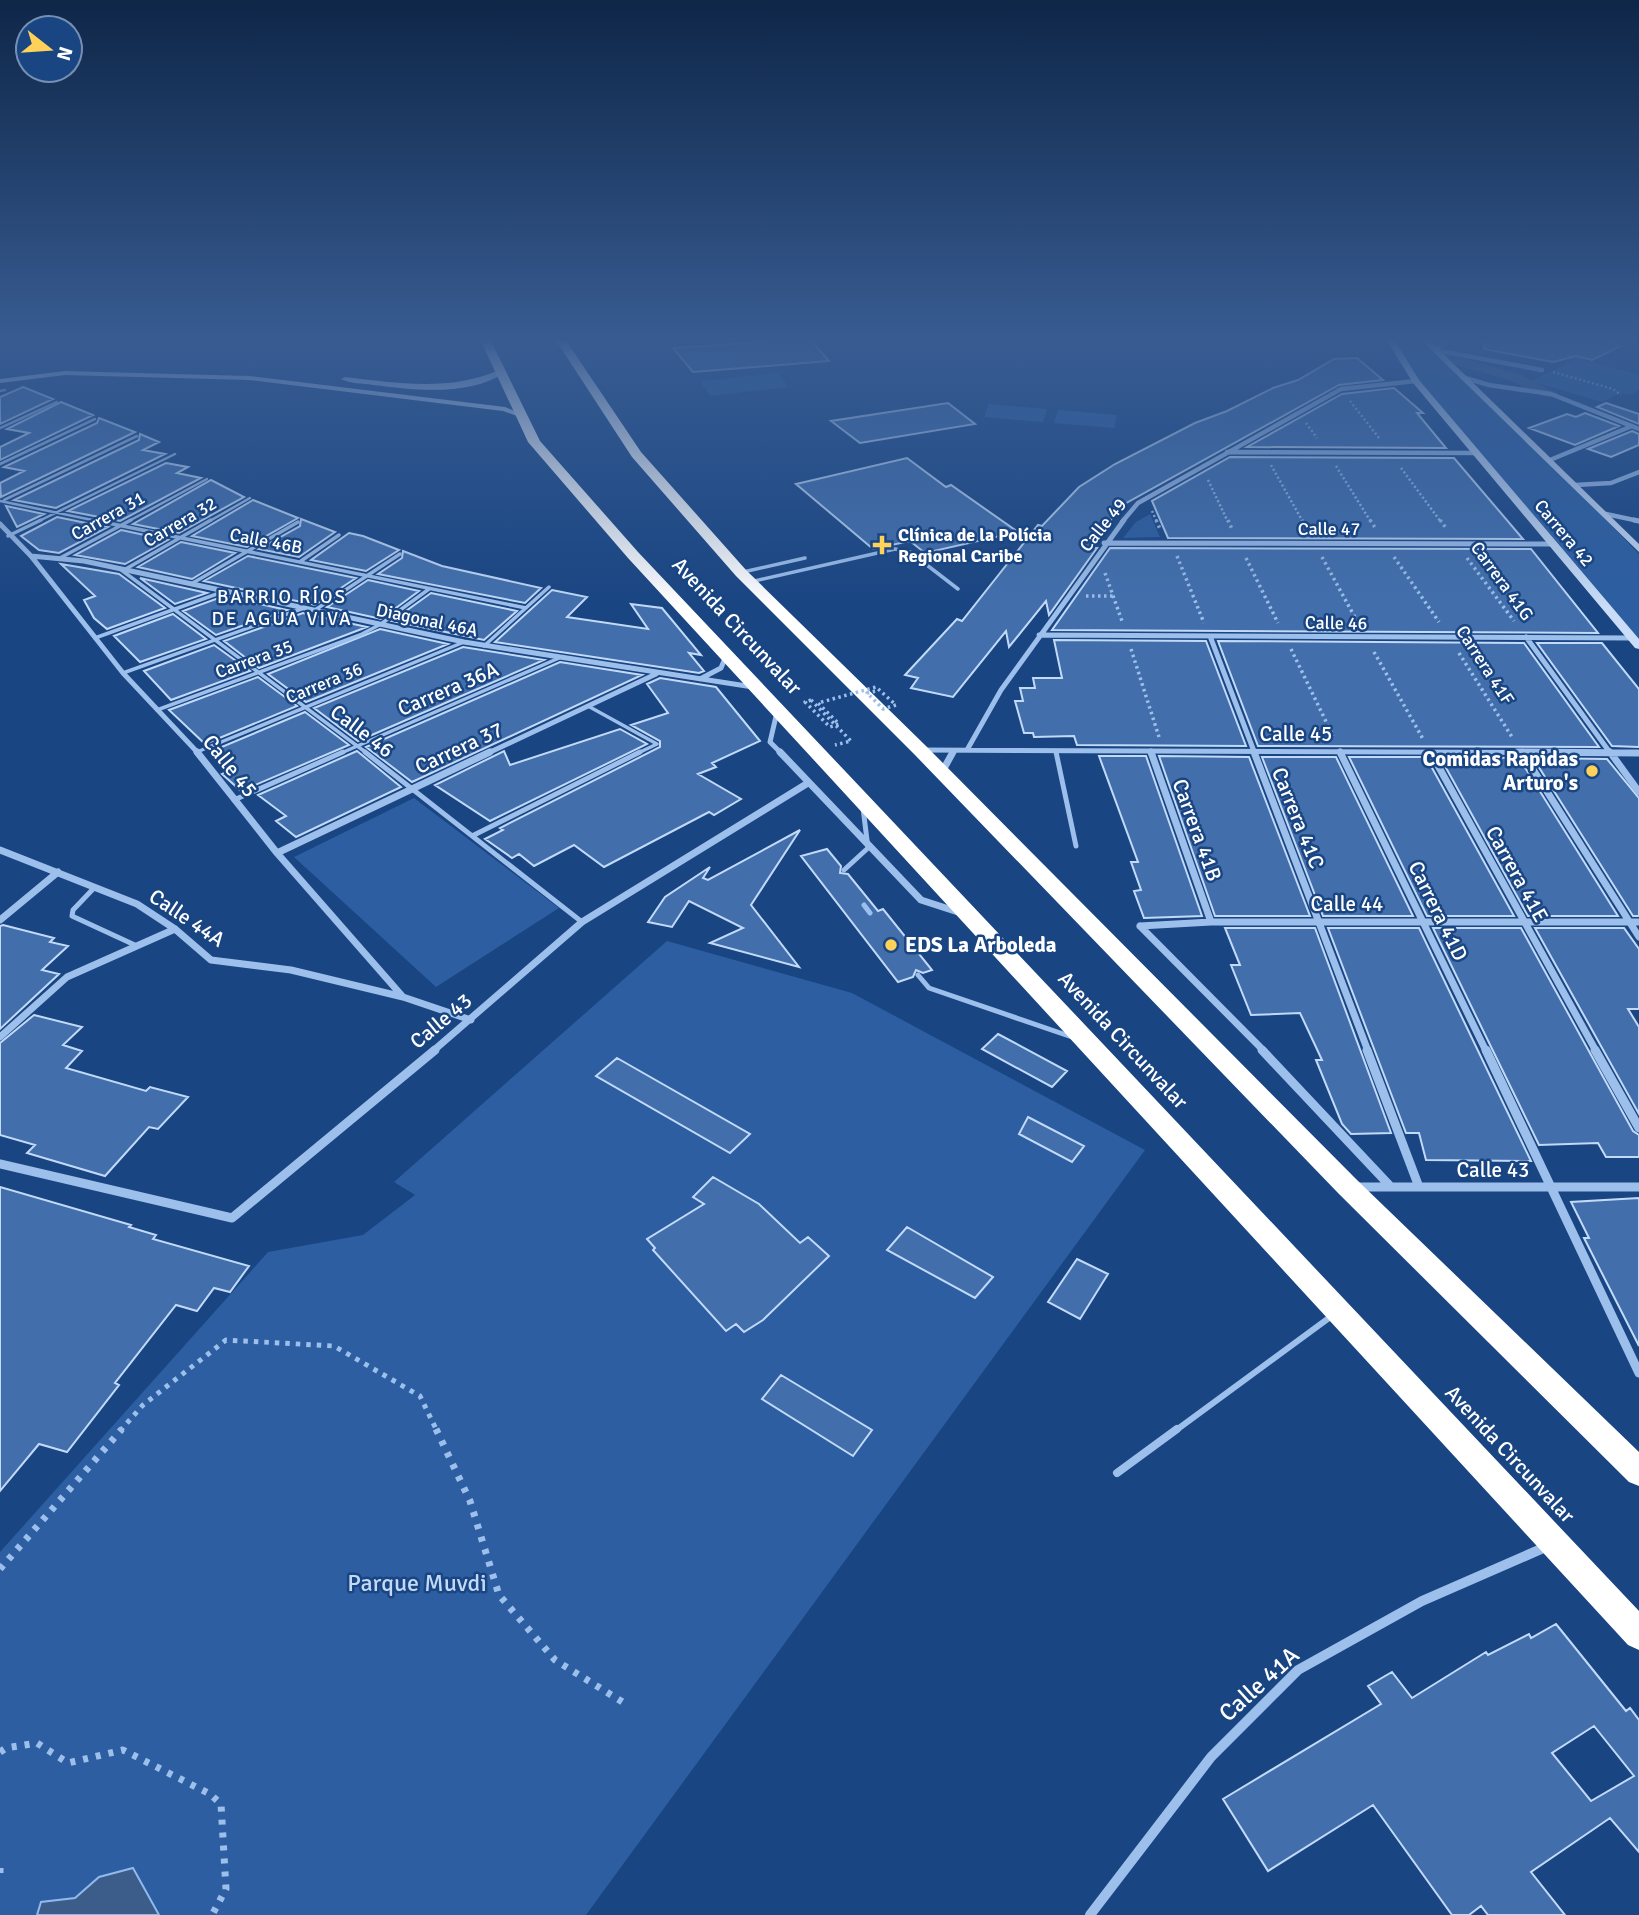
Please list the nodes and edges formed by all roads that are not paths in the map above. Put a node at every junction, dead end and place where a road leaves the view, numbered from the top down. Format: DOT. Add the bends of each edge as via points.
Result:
graph roads {
  1 [pos="75,428"];
  2 [pos="527,428"];
  3 [pos="619,428"];
  4 [pos="1271,428"];
  5 [pos="1455,428"];
  6 [pos="1516,428"];
  7 [pos="1626,428"];
  8 [pos="137,436"];
  9 [pos="1226,452"];
  10 [pos="1475,453"];
  11 [pos="175,454"];
  12 [pos="1549,460"];
  13 [pos="0,464"];
  14 [pos="1639,472"];
  15 [pos="206,479"];
  16 [pos="1575,485"];
  17 [pos="250,498"];
  18 [pos="1,501"];
  19 [pos="57,513"];
  20 [pos="1606,514"];
  21 [pos="1639,521"];
  22 [pos="298,522"];
  23 [pos="0,524"];
  24 [pos="118,525"];
  25 [pos="339,535"];
  26 [pos="8,536"];
  27 [pos="181,537"];
  28 [pos="1104,543"];
  29 [pos="1553,544"];
  30 [pos="1639,549"];
  31 [pos="247,551"];
  32 [pos="400,555"];
  33 [pos="31,556"];
  34 [pos="60,558"];
  35 [pos="805,558"];
  36 [pos="300,562"];
  37 [pos="122,569"];
  38 [pos="368,576"];
  39 [pos="746,577"];
  40 [pos="191,584"];
  41 [pos="549,587"];
  42 [pos="429,589"];
  43 [pos="958,589"];
  44 [pos="225,591"];
  45 [pos="304,608"];
  46 [pos="526,608"];
  47 [pos="175,610"];
  48 [pos="315,610"];
  49 [pos="381,624"];
  50 [pos="1039,635"];
  51 [pos="1210,636"];
  52 [pos="1526,637"];
  53 [pos="95,638"];
  54 [pos="215,640"];
  55 [pos="464,642"];
  56 [pos="1635,642"];
  57 [pos="484,646"];
  58 [pos="726,656"];
  59 [pos="559,658"];
  60 [pos="123,673"];
  61 [pos="258,673"];
  62 [pos="656,674"];
  63 [pos="696,680"];
  64 [pos="757,688"];
  65 [pos="588,706"];
  66 [pos="306,708"];
  67 [pos="157,710"];
  68 [pos="777,710"];
  69 [pos="357,746"];
  70 [pos="920,750"];
  71 [pos="967,750"];
  72 [pos="1056,751"];
  73 [pos="1150,751"];
  74 [pos="1253,751"];
  75 [pos="197,752"];
  76 [pos="953,752"];
  77 [pos="1340,752"];
  78 [pos="1522,752"];
  79 [pos="1431,753"];
  80 [pos="1610,753"];
  81 [pos="1639,753"];
  82 [pos="942,772"];
  83 [pos="808,783"];
  84 [pos="412,790"];
  85 [pos="1639,792"];
  86 [pos="234,800"];
  87 [pos="862,801"];
  88 [pos="472,836"];
  89 [pos="1076,846"];
  90 [pos="869,848"];
  91 [pos="1,849"];
  92 [pos="278,853"];
  93 [pos="844,870"];
  94 [pos="58,872"];
  95 [pos="94,888"];
  96 [pos="864,905"];
  97 [pos="870,913"];
  98 [pos="969,915"];
  99 [pos="0,920"];
  100 [pos="582,922"];
  101 [pos="1211,922"];
  102 [pos="1321,922"];
  103 [pos="1425,922"];
  104 [pos="1524,922"];
  105 [pos="1629,922"];
  106 [pos="1639,922"];
  107 [pos="175,929"];
  108 [pos="1639,937"];
  109 [pos="137,946"];
  110 [pos="918,975"];
  111 [pos="403,996"];
  112 [pos="471,1020"];
  113 [pos="0,1037"];
  114 [pos="1083,1040"];
  115 [pos="1639,1128"];
  116 [pos="0,1164"];
  117 [pos="1348,1187"];
  118 [pos="1391,1187"];
  119 [pos="1419,1187"];
  120 [pos="1548,1187"];
  121 [pos="1639,1187"];
  122 [pos="1338,1311"];
  123 [pos="1639,1373"];
  124 [pos="1639,1472"];
  125 [pos="1117,1473"];
  126 [pos="1555,1543"];
  127 [pos="1626,1609"];
  128 [pos="1639,1634"];
  129 [pos="1090,1915"];
  1 -- 13 [label="lane"];
  2 -- 58 [label="highway, Avenida Circunvalar" via="534,442"];
  3 -- 39 [label="highway, Avenida Circunvalar" via="636,454"];
  4 -- 9 [label="street, Calle 49"];
  5 -- 10 [label="street, Carrera 42"];
  6 -- 12 [label="street, Carrera 42"];
  7 -- 12 [label="street"];
  8 -- 18 [label="lane"];
  9 -- 10 [label="street"];
  9 -- 28 [label="street, Calle 49" via="1138,503"];
  10 -- 29 [label="street, Carrera 42"];
  11 -- 19 [label="lane"];
  12 -- 16 [label="street, Carrera 42"];
  14 -- 16 [label="street" via="1611,483"];
  15 -- 24 [label="lane, Carrera 31"];
  16 -- 20 [label="street, Carrera 42"];
  17 -- 27 [label="lane, Carrera 32"];
  18 -- 19 [label="lane, Calle 46B"];
  19 -- 24 [label="lane, Calle 46B"];
  19 -- 26 [label="lane"];
  20 -- 21 [label="street"];
  20 -- 30 [label="street, Carrera 42"];
  22 -- 31 [label="lane"];
  23 -- 26 [label="street"];
  24 -- 27 [label="lane, Calle 46B"];
  24 -- 34 [label="lane, Carrera 31"];
  25 -- 36 [label="lane"];
  26 -- 33 [label="street"];
  27 -- 31 [label="lane, Calle 46B"];
  27 -- 37 [label="lane, Carrera 32"];
  28 -- 29 [label="street, Calle 47"];
  28 -- 50 [label="street, Calle 49"];
  29 -- 56 [label="street, Carrera 42"];
  31 -- 36 [label="lane, Calle 46B"];
  31 -- 40 [label="lane"];
  32 -- 38 [label="lane"];
  33 -- 34 [label="street, Diagonal 46A"];
  33 -- 53 [label="street, Calle 45"];
  34 -- 37 [label="street, Diagonal 46A"];
  35 -- 39 [label="lane"];
  36 -- 38 [label="lane, Calle 46B"];
  37 -- 40 [label="street, Diagonal 46A"];
  37 -- 47 [label="lane, Calle 46"];
  38 -- 42 [label="lane, Calle 46B"];
  38 -- 48 [label="lane"];
  39 -- 43 [label="lane" via="904,550"];
  39 -- 70 [label="highway, Avenida Circunvalar"];
  40 -- 44 [label="street, Diagonal 46A"];
  41 -- 46 [label="lane"];
  42 -- 46 [label="lane, Calle 46B"];
  42 -- 49 [label="lane, Carrera 35"];
  44 -- 45 [label="street, Diagonal 46A"];
  44 -- 47 [label="lane"];
  45 -- 48 [label="street, Diagonal 46A"];
  45 -- 54 [label="lane"];
  46 -- 57 [label="lane"];
  47 -- 53 [label="lane"];
  47 -- 54 [label="lane, Calle 46"];
  48 -- 49 [label="street, Diagonal 46A"];
  49 -- 55 [label="street, Diagonal 46A"];
  49 -- 61 [label="lane, Carrera 35"];
  50 -- 51 [label="street, Calle 46"];
  50 -- 71 [label="street, Calle 49"];
  51 -- 52 [label="street, Calle 46"];
  51 -- 74 [label="street, Carrera 41C"];
  52 -- 56 [label="street, Calle 46"];
  52 -- 80 [label="street, Carrera 41G"];
  53 -- 60 [label="street, Calle 45"];
  54 -- 60 [label="lane"];
  54 -- 61 [label="lane, Calle 46"];
  55 -- 57 [label="street, Diagonal 46A"];
  55 -- 66 [label="lane, Carrera 36"];
  57 -- 59 [label="street, Diagonal 46A"];
  58 -- 63 [label="street" via="721,668"];
  58 -- 64 [label="highway, Avenida Circunvalar"];
  59 -- 62 [label="street, Diagonal 46A"];
  59 -- 69 [label="lane, Carrera 36A"];
  60 -- 67 [label="street, Calle 45"];
  61 -- 66 [label="lane, Calle 46"];
  61 -- 67 [label="lane, Carrera 35"];
  62 -- 63 [label="street, Diagonal 46A"];
  62 -- 65 [label="street, Carrera 37"];
  63 -- 64 [label="street, Diagonal 46A"];
  64 -- 68 [label="highway, Avenida Circunvalar"];
  65 -- 84 [label="street, Carrera 37"];
  65 -- 88 [label="lane" via="657,744"];
  66 -- 69 [label="lane, Calle 46"];
  66 -- 75 [label="lane, Carrera 36"];
  67 -- 75 [label="street, Calle 45"];
  68 -- 83 [label="street" via="770,742"];
  68 -- 87 [label="highway, Avenida Circunvalar"];
  69 -- 84 [label="lane, Calle 46"];
  69 -- 86 [label="lane, Carrera 36A"];
  70 -- 76 [label="street, Calle 45"];
  70 -- 82 [label="highway, Avenida Circunvalar"];
  71 -- 72 [label="street, Calle 45"];
  71 -- 76 [label="street, Calle 45"];
  72 -- 73 [label="street, Calle 45"];
  72 -- 89 [label="lane"];
  73 -- 74 [label="street, Calle 45"];
  73 -- 101 [label="street, Carrera 41B"];
  74 -- 77 [label="street, Calle 45"];
  74 -- 102 [label="street, Carrera 41C"];
  75 -- 86 [label="street, Calle 45"];
  76 -- 82 [label="street"];
  77 -- 79 [label="street, Calle 45"];
  77 -- 103 [label="street, Carrera 41D"];
  78 -- 79 [label="street, Calle 45"];
  78 -- 80 [label="street, Calle 45"];
  78 -- 105 [label="street"];
  79 -- 104 [label="street, Carrera 41E"];
  80 -- 81 [label="street, Calle 45"];
  80 -- 85 [label="street, Carrera 41G"];
  82 -- 117 [label="highway, Avenida Circunvalar"];
  83 -- 90 [label="street"];
  83 -- 100 [label="street, Calle 43"];
  84 -- 88 [label="lane, Calle 46"];
  84 -- 92 [label="street, Carrera 37"];
  86 -- 92 [label="street, Calle 45"];
  87 -- 90 [label="lane"];
  87 -- 98 [label="highway, Avenida Circunvalar"];
  88 -- 100 [label="lane, Calle 46"];
  90 -- 93 [label="lane"];
  90 -- 98 [label="street" via="920,900"];
  91 -- 94 [label="street, Calle 44A"];
  92 -- 111 [label="street, Calle 45"];
  94 -- 95 [label="street, Calle 44A"];
  94 -- 99 [label="street"];
  95 -- 107 [label="street, Calle 44A" via="137,904"];
  95 -- 109 [label="lane" via="72,916"];
  96 -- 97 [label="lane"];
  98 -- 114 [label="highway, Avenida Circunvalar"];
  100 -- 112 [label="street, Calle 43"];
  101 -- 102 [label="street, Calle 44"];
  101 -- 118 [label="street, Calle 44" via="1140,926 1319,1107"];
  102 -- 103 [label="street, Calle 44"];
  102 -- 119 [label="street, Carrera 41C"];
  103 -- 104 [label="street, Calle 44"];
  103 -- 120 [label="street, Carrera 41D"];
  104 -- 105 [label="street, Calle 44"];
  104 -- 115 [label="street, Carrera 41E"];
  105 -- 106 [label="street, Calle 44"];
  105 -- 108 [label="street"];
  107 -- 109 [label="street"];
  107 -- 111 [label="street, Calle 44A" via="211,960 291,970"];
  109 -- 113 [label="street" via="68,977"];
  110 -- 114 [label="lane" via="929,988"];
  111 -- 112 [label="street, Calle 44A"];
  112 -- 116 [label="street, Calle 43" via="232,1218"];
  114 -- 122 [label="highway, Avenida Circunvalar"];
  117 -- 118 [label="street, Calle 43"];
  117 -- 124 [label="highway, Avenida Circunvalar"];
  118 -- 119 [label="street, Calle 43"];
  119 -- 120 [label="street, Calle 43"];
  120 -- 121 [label="street, Calle 43"];
  120 -- 123 [label="street, Carrera 41D"];
  122 -- 125 [label="lane"];
  122 -- 126 [label="highway, Avenida Circunvalar"];
  126 -- 127 [label="highway, Avenida Circunvalar"];
  126 -- 129 [label="street, Calle 41A" via="1422,1601 1298,1670 1211,1757"];
  127 -- 128 [label="highway, Avenida Circunvalar"];
}
